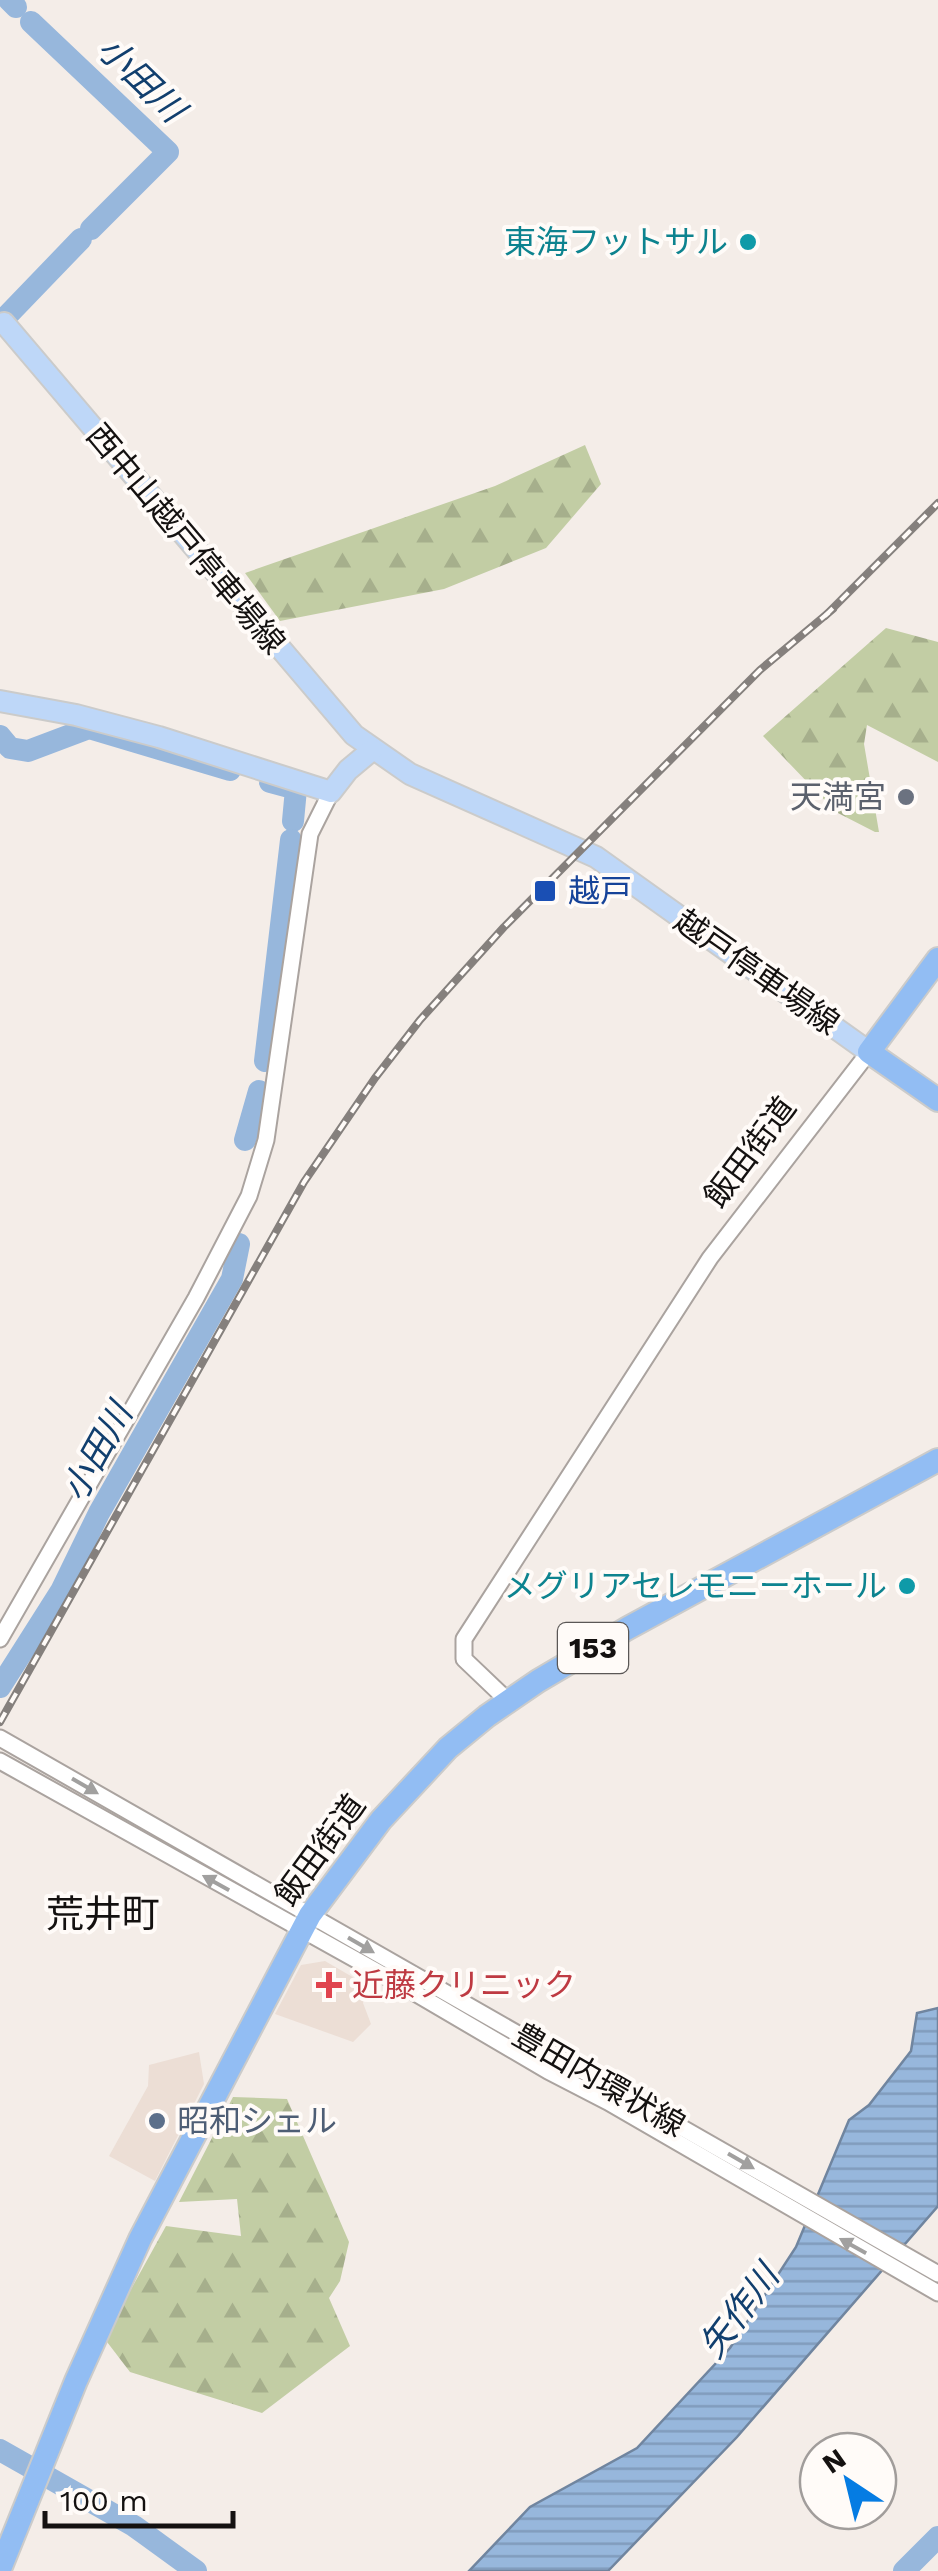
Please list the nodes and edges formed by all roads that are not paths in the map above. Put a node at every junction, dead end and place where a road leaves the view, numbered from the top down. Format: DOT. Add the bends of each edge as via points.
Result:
graph roads {
  1 [pos="4,323"];
  2 [pos="0,702"];
  3 [pos="372,750"];
  4 [pos="331,792"];
  5 [pos="596,856"];
  6 [pos="938,959"];
  7 [pos="869,1052"];
  8 [pos="938,1100"];
  9 [pos="938,1460"];
  10 [pos="0,1639"];
  11 [pos="508,1701"];
  12 [pos="0,1738"];
  13 [pos="0,1760"];
  14 [pos="306,1923"];
  15 [pos="408,1980"];
  16 [pos="938,2274"];
  17 [pos="938,2293"];
  18 [pos="0,2569"];
  1 -- 3 [label="main road, 西中山越戸停車場線" via="305,682"];
  2 -- 4 [label="main road" via="158,737"];
  3 -- 4 [label="main road"];
  3 -- 5 [label="main road, 西中山越戸停車場線" via="449,793"];
  4 -- 10 [label="street" via="310,834 268,1124 249,1196"];
  5 -- 7 [label="main road, 越戸停車場線"];
  6 -- 7 [label="highway, 飯田街道"];
  7 -- 8 [label="highway"];
  7 -- 11 [label="street, 飯田街道" via="710,1258 464,1639 468,1664"];
  9 -- 11 [label="highway, 飯田街道 / 153"];
  11 -- 14 [label="highway, 飯田街道 / 153" via="415,1781"];
  12 -- 14 [label="street, 豊田内環状線, one-way"];
  14 -- 13 [label="street, 豊田内環状線, one-way"];
  14 -- 15 [label="street, 豊田内環状線"];
  14 -- 18 [label="highway, 飯田街道 / 153" via="140,2239"];
  15 -- 16 [label="street, 豊田内環状線, one-way"];
  17 -- 15 [label="street, 豊田内環状線, one-way"];
}
